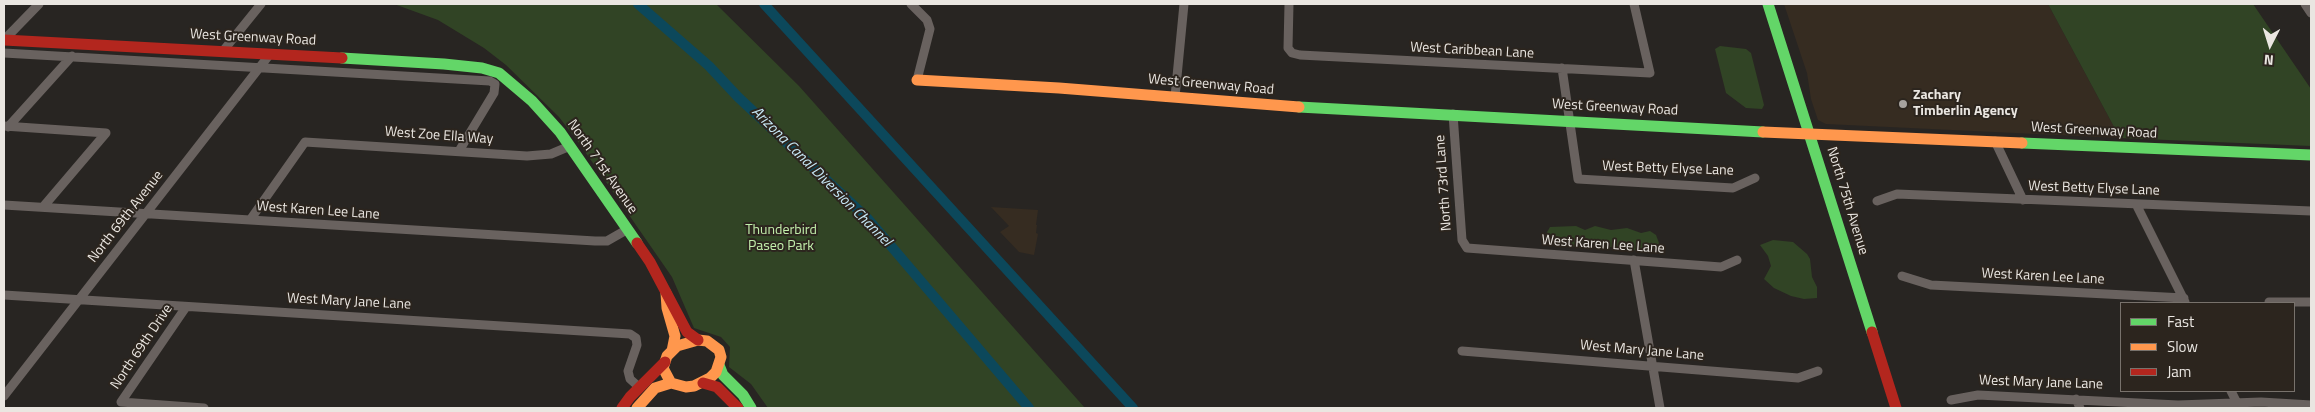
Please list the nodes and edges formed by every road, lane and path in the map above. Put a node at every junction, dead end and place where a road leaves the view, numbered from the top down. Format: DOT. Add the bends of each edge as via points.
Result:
graph roads {
  1 [pos="39,4"];
  2 [pos="261,4"];
  3 [pos="1184,4"];
  4 [pos="1289,4"];
  5 [pos="1634,4"];
  6 [pos="1768,4"];
  7 [pos="2305,4"];
  8 [pos="914,5"];
  9 [pos="2311,13"];
  10 [pos="4,40"];
  11 [pos="223,51"];
  12 [pos="4,53"];
  13 [pos="270,54"];
  14 [pos="72,56"];
  15 [pos="260,66"];
  16 [pos="1562,68"];
  17 [pos="1650,73"];
  18 [pos="497,78"];
  19 [pos="917,80"];
  20 [pos="1175,97"];
  21 [pos="1453,114"];
  22 [pos="1571,121"];
  23 [pos="6,126"];
  24 [pos="1810,133"];
  25 [pos="1995,142"];
  26 [pos="570,146"];
  27 [pos="459,151"];
  28 [pos="2311,155"];
  29 [pos="1755,178"];
  30 [pos="2023,200"];
  31 [pos="1877,201"];
  32 [pos="2136,204"];
  33 [pos="4,205"];
  34 [pos="42,207"];
  35 [pos="2311,211"];
  36 [pos="147,214"];
  37 [pos="250,220"];
  38 [pos="628,228"];
  39 [pos="1467,248"];
  40 [pos="1634,260"];
  41 [pos="1737,260"];
  42 [pos="1902,276"];
  43 [pos="665,290"];
  44 [pos="4,296"];
  45 [pos="79,300"];
  46 [pos="2185,301"];
  47 [pos="2269,302"];
  48 [pos="2311,302"];
  49 [pos="186,307"];
  50 [pos="698,340"];
  51 [pos="672,351"];
  52 [pos="1462,351"];
  53 [pos="665,362"];
  54 [pos="719,365"];
  55 [pos="1653,367"];
  56 [pos="1818,371"];
  57 [pos="671,383"];
  58 [pos="703,383"];
  59 [pos="639,387"];
  60 [pos="2232,392"];
  61 [pos="4,396"];
  62 [pos="1951,400"];
  63 [pos="2237,403"];
  64 [pos="2078,404"];
  65 [pos="2311,405"];
  66 [pos="204,408"];
  67 [pos="622,408"];
  68 [pos="637,408"];
  69 [pos="738,408"];
  70 [pos="751,408"];
  71 [pos="1660,408"];
  72 [pos="1896,408"];
  1 -- 10 [label="street"];
  2 -- 11 [label="street"];
  3 -- 20 [label="street"];
  4 -- 16 [label="street, West Caribbean Lane" via="1288,48 1300,55"];
  5 -- 17 [label="street"];
  6 -- 24 [label="street, North 75th Avenue"];
  7 -- 9 [label="street"];
  8 -- 19 [label="street" via="930,29"];
  10 -- 11 [label="street, West Greenway Road"];
  11 -- 13 [label="street, West Greenway Road"];
  12 -- 14 [label="street, West Greenway Road"];
  13 -- 15 [label="street, North 69th Avenue"];
  13 -- 18 [label="street, West Greenway Road" via="469,66"];
  14 -- 15 [label="street, West Greenway Road"];
  14 -- 23 [label="street"];
  15 -- 18 [label="street, West Greenway Road"];
  15 -- 36 [label="street, North 69th Avenue"];
  16 -- 17 [label="street, West Caribbean Lane"];
  16 -- 22 [label="street"];
  18 -- 26 [label="street, North 71st Avenue" via="545,114"];
  18 -- 27 [label="street" via="494,93"];
  19 -- 20 [label="street, West Greenway Road"];
  20 -- 21 [label="street, West Greenway Road" via="1279,106"];
  21 -- 22 [label="street, West Greenway Road"];
  21 -- 39 [label="street, North 73rd Lane" via="1462,240"];
  22 -- 24 [label="street, West Greenway Road"];
  22 -- 29 [label="street, West Betty Elyse Lane" via="1578,178 1733,188"];
  23 -- 34 [label="street" via="106,133"];
  24 -- 25 [label="street, West Greenway Road"];
  24 -- 72 [label="street, North 75th Avenue"];
  25 -- 28 [label="street, West Greenway Road"];
  25 -- 30 [label="street"];
  26 -- 27 [label="street, West Zoe Ella Way" via="543,155"];
  26 -- 38 [label="street, North 71st Avenue"];
  27 -- 37 [label="street, West Zoe Ella Way" via="305,142"];
  30 -- 31 [label="street, West Betty Elyse Lane" via="1897,194"];
  30 -- 32 [label="street, West Betty Elyse Lane"];
  32 -- 35 [label="street, West Betty Elyse Lane"];
  32 -- 46 [label="street"];
  33 -- 34 [label="street, West Karen Lee Lane"];
  34 -- 36 [label="street, West Karen Lee Lane"];
  36 -- 37 [label="street, West Karen Lee Lane"];
  36 -- 45 [label="street, North 69th Avenue"];
  37 -- 38 [label="street, West Karen Lee Lane" via="595,241 607,241"];
  38 -- 43 [label="street, North 71st Avenue"];
  39 -- 40 [label="street, West Karen Lee Lane"];
  40 -- 41 [label="street, West Karen Lee Lane" via="1721,267"];
  40 -- 55 [label="street"];
  42 -- 46 [label="street, West Karen Lee Lane" via="1931,285"];
  43 -- 50 [label="street, North 71st Avenue" via="687,332"];
  43 -- 51 [label="street, North 71st Avenue" via="666,308 675,336"];
  44 -- 45 [label="street, West Mary Jane Lane"];
  45 -- 49 [label="street, West Mary Jane Lane"];
  45 -- 61 [label="street, North 69th Avenue"];
  47 -- 48 [label="street"];
  49 -- 59 [label="street, West Mary Jane Lane" via="630,334 636,338 637,345 628,371 630,379"];
  49 -- 66 [label="street, North 69th Drive" via="121,402"];
  50 -- 51 [label="street" via="684,343"];
  50 -- 54 [label="street, North 71st Avenue" via="707,341 719,350"];
  51 -- 53 [label="street"];
  52 -- 55 [label="street, West Mary Jane Lane"];
  53 -- 57 [label="street" via="664,374"];
  53 -- 59 [label="street"];
  54 -- 58 [label="street"];
  54 -- 70 [label="street" via="723,375"];
  55 -- 56 [label="street, West Mary Jane Lane" via="1798,378"];
  55 -- 71 [label="street"];
  57 -- 58 [label="street" via="686,387"];
  57 -- 68 [label="street" via="655,388"];
  58 -- 69 [label="street" via="717,387"];
  59 -- 67 [label="street"];
  60 -- 63 [label="street"];
  62 -- 64 [label="street, West Mary Jane Lane" via="1978,395"];
  63 -- 64 [label="street, West Mary Jane Lane"];
  63 -- 65 [label="street, West Mary Jane Lane"];
}
